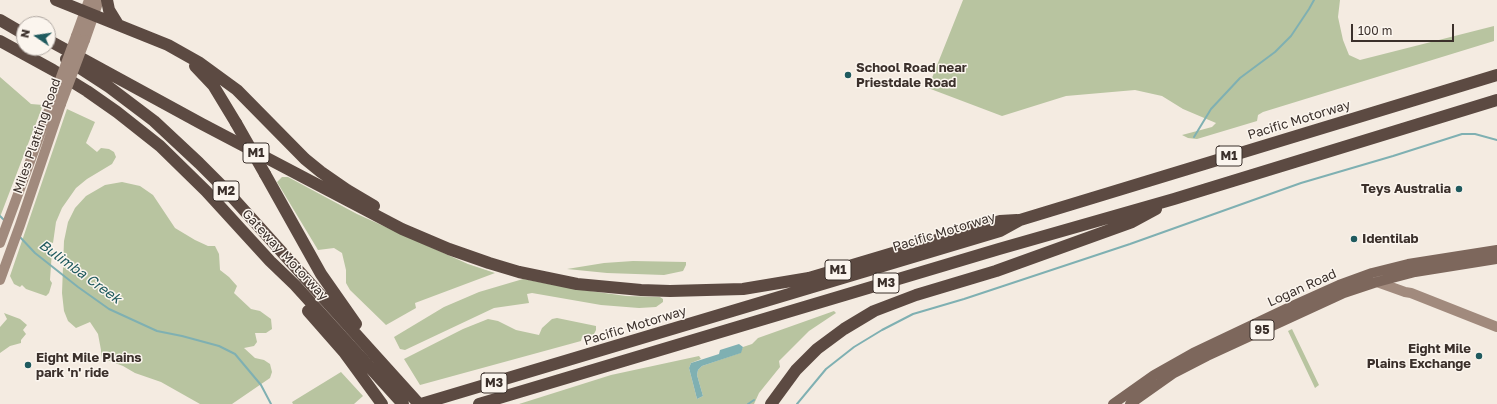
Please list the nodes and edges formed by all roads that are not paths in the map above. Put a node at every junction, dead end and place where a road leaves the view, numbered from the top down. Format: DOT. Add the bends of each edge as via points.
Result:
graph roads {
  1 [pos="56,0"];
  2 [pos="100,0"];
  3 [pos="107,0"];
  4 [pos="89,9"];
  5 [pos="0,20"];
  6 [pos="117,23"];
  7 [pos="16,27"];
  8 [pos="16,29"];
  9 [pos="0,41"];
  10 [pos="56,44"];
  11 [pos="182,52"];
  12 [pos="56,53"];
  13 [pos="1497,75"];
  14 [pos="1497,100"];
  15 [pos="57,101"];
  16 [pos="1174,199"];
  17 [pos="1020,220"];
  18 [pos="1,241"];
  19 [pos="1497,250"];
  20 [pos="468,256"];
  21 [pos="1497,259"];
  22 [pos="270,261"];
  23 [pos="1404,274"];
  24 [pos="0,280"];
  25 [pos="1377,282"];
  26 [pos="1412,293"];
  27 [pos="1497,327"];
  28 [pos="380,361"];
  29 [pos="411,402"];
  30 [pos="382,404"];
  31 [pos="478,404"];
  32 [pos="771,404"];
  33 [pos="1113,404"];
  34 [pos="1130,404"];
  1 -- 4 [label="highway"];
  2 -- 4 [label="main road, Miles Platting Road"];
  3 -- 6 [label="highway" via="109,10"];
  4 -- 6 [label="highway"];
  4 -- 15 [label="main road, Miles Platting Road, bridge"];
  5 -- 7 [label="highway"];
  5 -- 8 [label="highway"];
  6 -- 11 [label="highway"];
  9 -- 22 [label="highway, Gateway Motorway" via="87,91 145,133 196,180"];
  10 -- 20 [label="highway, M1" via="402,229"];
  11 -- 20 [label="highway" via="214,72 236,90 305,159 331,180 402,221 450,243"];
  11 -- 28 [label="highway, bridge" via="213,85 321,274 351,317 377,348"];
  12 -- 28 [label="highway, Gateway Motorway / M2" via="109,87 174,138 224,188"];
  13 -- 17 [label="highway, Pacific Motorway / M1"];
  14 -- 16 [label="highway, M1"];
  15 -- 18 [label="main road, Miles Platting Road"];
  15 -- 24 [label="main road, Miles Platting Road" via="20,225"];
  16 -- 31 [label="highway, M3"];
  16 -- 32 [label="highway, M1" via="1132,222 996,271 908,297 874,311 817,349 796,370"];
  17 -- 20 [label="highway, M1" via="1000,221 809,278 743,289 670,291 577,284 519,272"];
  17 -- 29 [label="highway, Pacific Motorway / M3" via="1000,231"];
  19 -- 33 [label="main road, Logan Road / 95" via="1426,260 1372,273 1339,285 1193,353 1154,375"];
  21 -- 23 [label="main road, Logan Road / 95"];
  22 -- 29 [label="highway, Gateway Motorway"];
  22 -- 30 [label="highway" via="283,284 344,352"];
  23 -- 25 [label="main road, Logan Road / 95"];
  23 -- 26 [label="main road" via="1402,284"];
  25 -- 26 [label="main road"];
  25 -- 34 [label="main road, Logan Road / 95" via="1329,299 1207,356 1174,373"];
  26 -- 27 [label="main road"];
  28 -- 29 [label="highway, Gateway Motorway / M2"];
}
